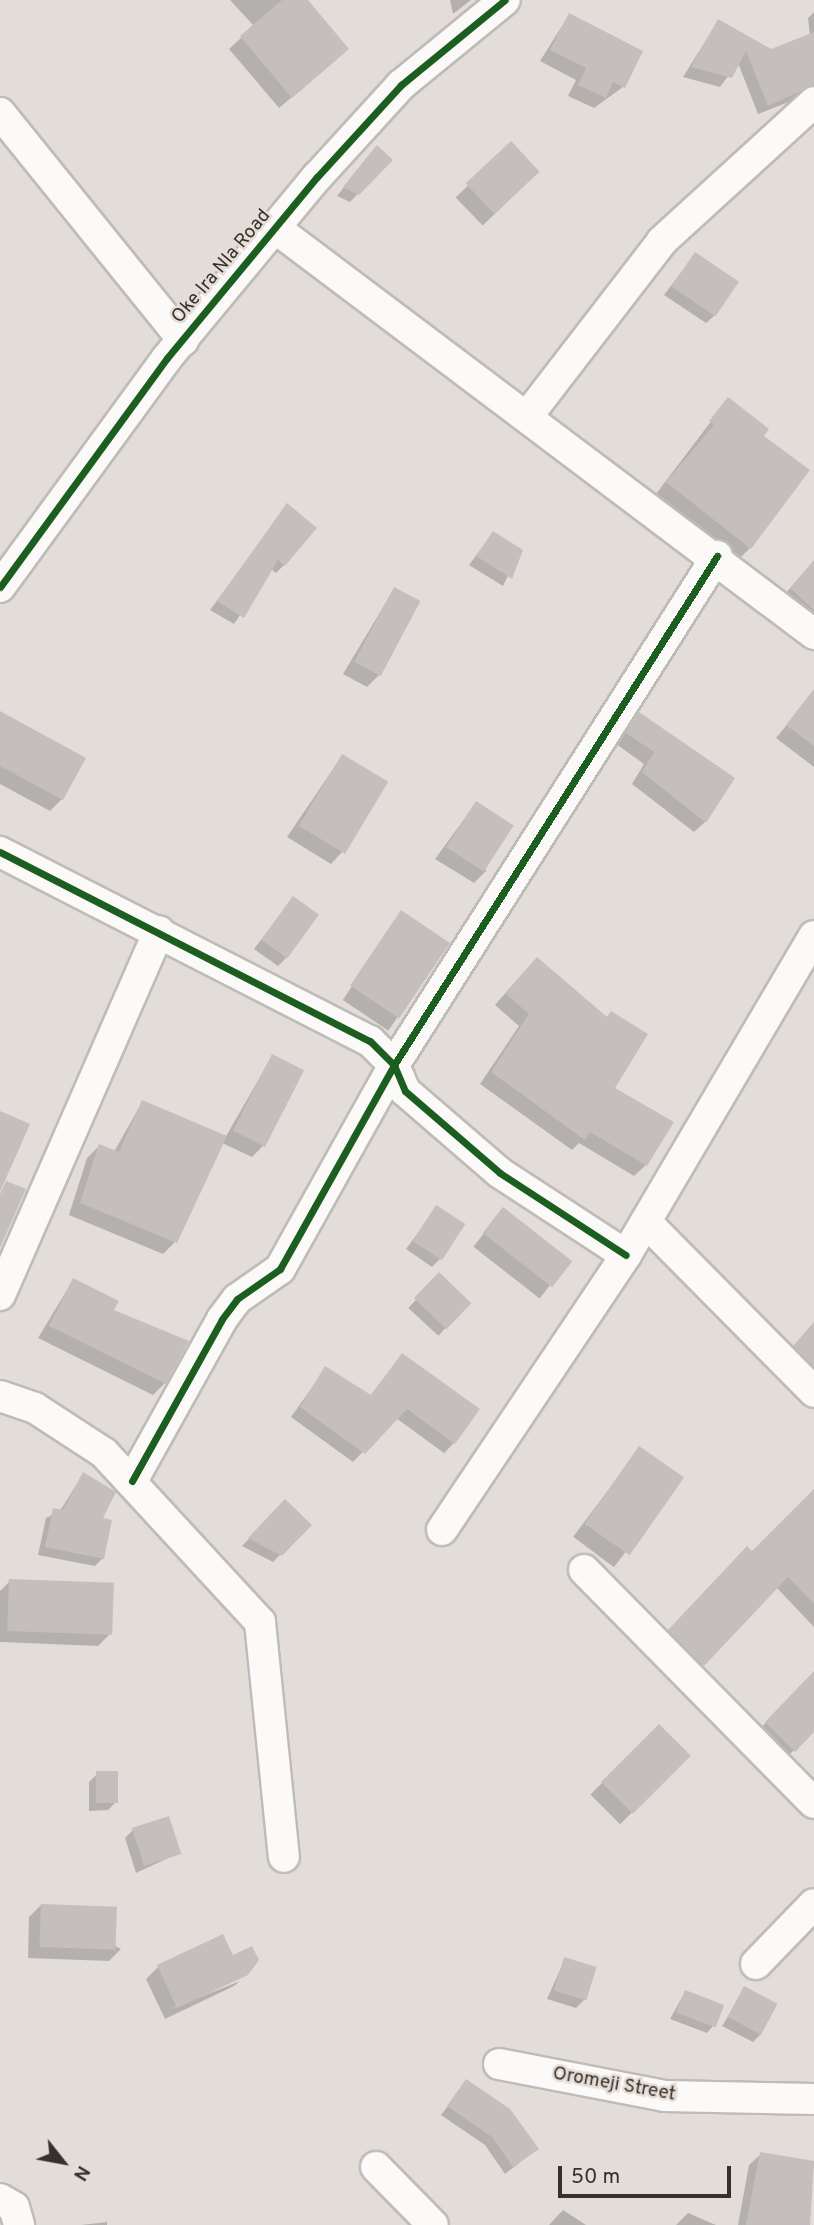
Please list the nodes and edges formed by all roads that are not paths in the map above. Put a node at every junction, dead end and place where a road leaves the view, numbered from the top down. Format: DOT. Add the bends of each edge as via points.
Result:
graph roads {
  1 [pos="505,0"];
  2 [pos="0,113"];
  3 [pos="810,115"];
  4 [pos="275,228"];
  5 [pos="183,340"];
  6 [pos="529,414"];
  7 [pos="717,556"];
  8 [pos="0,587"];
  9 [pos="814,634"];
  10 [pos="0,852"];
  11 [pos="159,931"];
  12 [pos="814,936"];
  13 [pos="394,1065"];
  14 [pos="646,1223"];
  15 [pos="626,1255"];
  16 [pos="0,1295"];
  17 [pos="814,1392"];
  18 [pos="0,1396"];
  19 [pos="132,1481"];
  20 [pos="442,1530"];
  21 [pos="584,1570"];
  22 [pos="814,1803"];
  23 [pos="284,1857"];
  24 [pos="814,1904"];
  25 [pos="756,1964"];
  26 [pos="499,2064"];
  27 [pos="814,2099"];
  28 [pos="376,2167"];
  29 [pos="0,2199"];
  30 [pos="19,2225"];
  31 [pos="433,2225"];
  1 -- 4 [label="street, Oke Ira Nla Road" via="401,85"];
  2 -- 5 [label="street"];
  3 -- 6 [label="street" via="662,241"];
  4 -- 5 [label="street, Oke Ira Nla Road"];
  4 -- 6 [label="street"];
  5 -- 8 [label="street, Oke Ira Nla Road"];
  6 -- 7 [label="street"];
  7 -- 9 [label="street"];
  7 -- 13 [label="street"];
  10 -- 11 [label="street"];
  11 -- 13 [label="street" via="370,1041"];
  11 -- 16 [label="street"];
  12 -- 14 [label="street"];
  13 -- 15 [label="street" via="405,1091 500,1172"];
  13 -- 19 [label="street" via="280,1269 237,1299 222,1319"];
  14 -- 15 [label="street"];
  14 -- 17 [label="street"];
  15 -- 20 [label="street"];
  18 -- 19 [label="street" via="69,1427"];
  19 -- 23 [label="street" via="260,1622"];
  21 -- 22 [label="street"];
  24 -- 25 [label="street"];
  26 -- 27 [label="street, Oromeji Street" via="665,2096"];
  28 -- 31 [label="street"];
  29 -- 30 [label="street" via="14,2207"];
}
